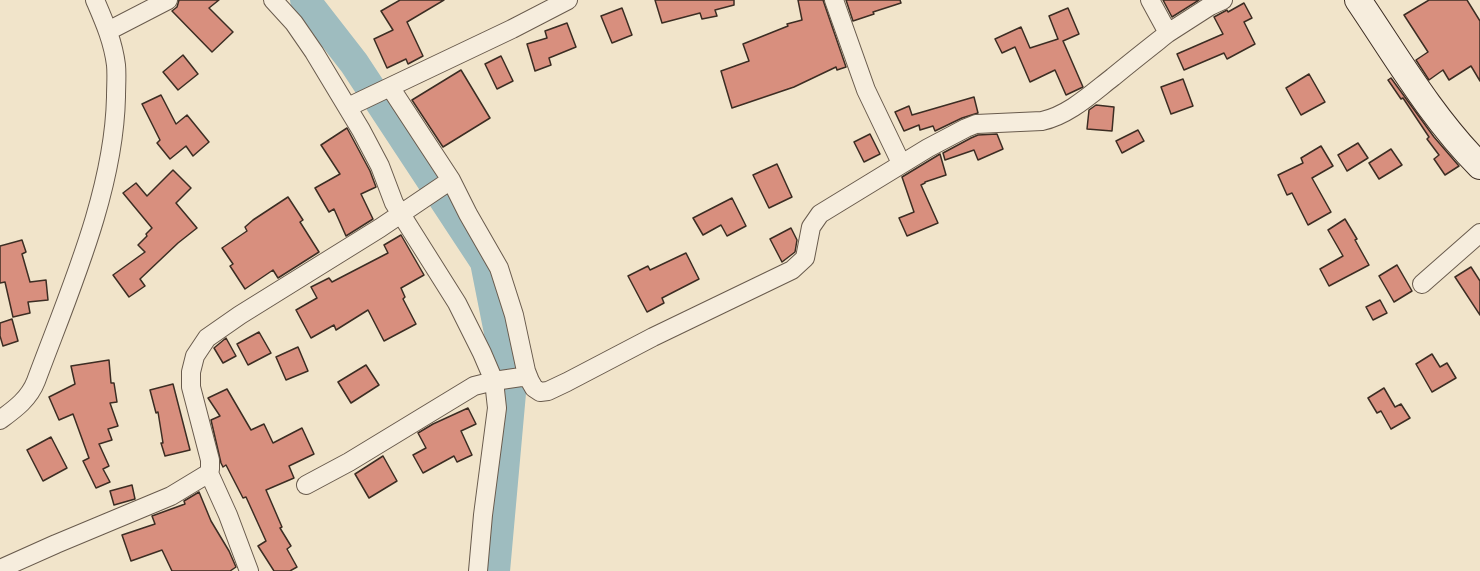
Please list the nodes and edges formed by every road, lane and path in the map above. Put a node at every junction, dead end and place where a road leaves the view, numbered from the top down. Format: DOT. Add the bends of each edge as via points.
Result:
graph roads {
  1 [pos="94,0"];
  2 [pos="168,0"];
  3 [pos="273,0"];
  4 [pos="568,0"];
  5 [pos="834,0"];
  6 [pos="1150,0"];
  7 [pos="1223,0"];
  8 [pos="1358,0"];
  9 [pos="108,31"];
  10 [pos="1168,33"];
  11 [pos="384,90"];
  12 [pos="350,106"];
  13 [pos="901,163"];
  14 [pos="1480,166"];
  15 [pos="447,183"];
  16 [pos="400,214"];
  17 [pos="1480,233"];
  18 [pos="1422,284"];
  19 [pos="524,377"];
  20 [pos="497,380"];
  21 [pos="0,420"];
  22 [pos="209,473"];
  23 [pos="306,485"];
  24 [pos="0,569"];
  25 [pos="249,571"];
  26 [pos="478,571"];
  1 -- 9 [label="street"];
  2 -- 9 [label="street"];
  3 -- 12 [label="street" via="294,23"];
  4 -- 11 [label="street"];
  5 -- 13 [label="street" via="866,90"];
  6 -- 10 [label="street"];
  7 -- 10 [label="street"];
  8 -- 14 [label="street" via="1448,130"];
  9 -- 21 [label="street" via="116,66 114,130 92,227 33,390"];
  10 -- 13 [label="street" via="1061,115 1042,121 976,124"];
  11 -- 12 [label="street"];
  11 -- 15 [label="street"];
  12 -- 16 [label="street"];
  13 -- 19 [label="street" via="820,214 811,227 805,258 792,270 548,391 540,392"];
  15 -- 16 [label="street"];
  15 -- 19 [label="street" via="499,268 514,315"];
  16 -- 20 [label="street" via="457,303"];
  16 -- 22 [label="street" via="207,338 192,364 191,387 210,460"];
  17 -- 18 [label="street"];
  19 -- 20 [label="street"];
  20 -- 23 [label="street" via="474,386"];
  20 -- 26 [label="street"];
  22 -- 24 [label="street" via="171,496"];
  22 -- 25 [label="street"];
}
